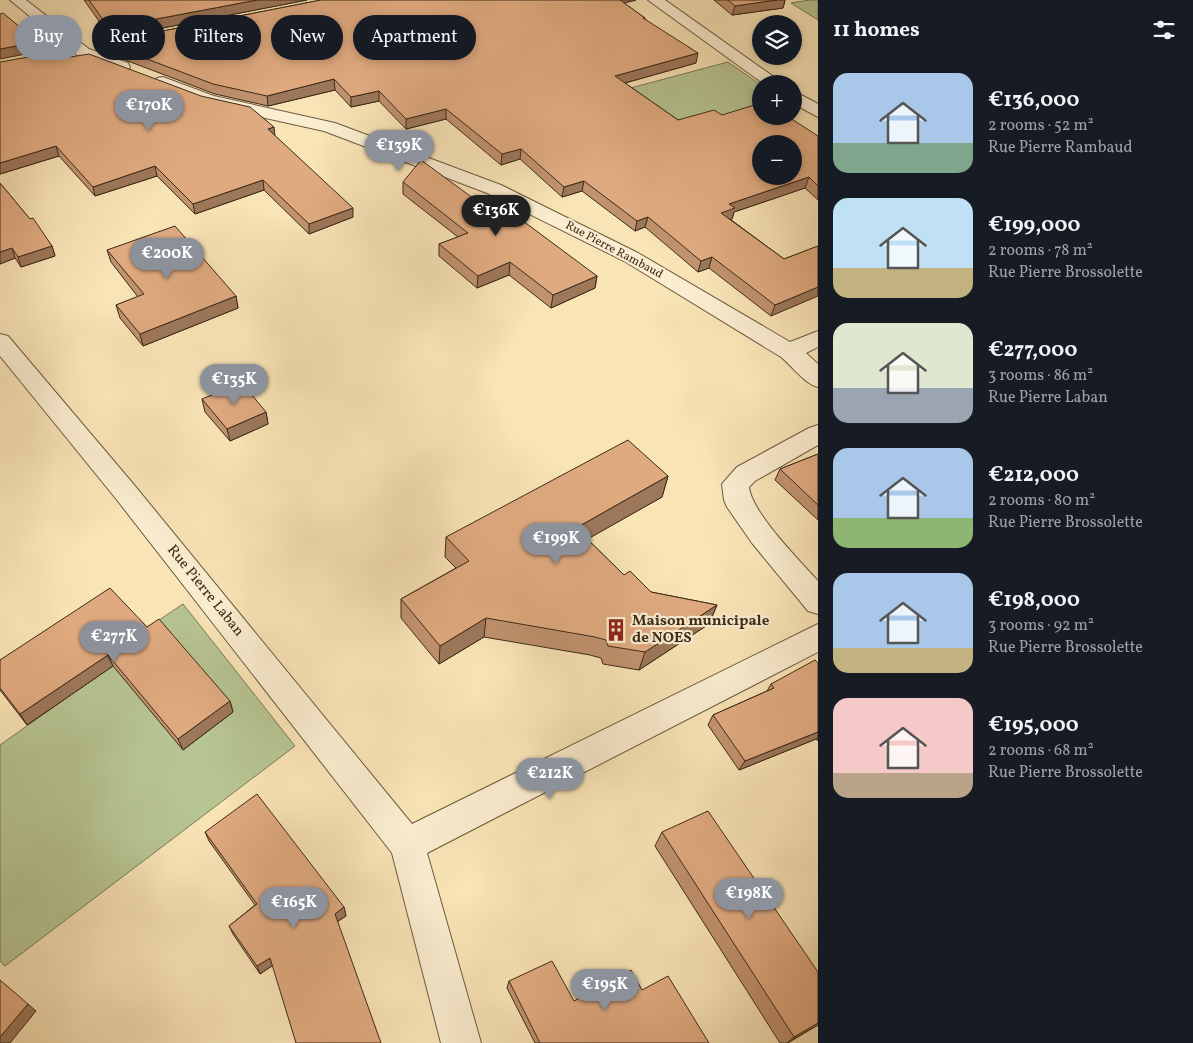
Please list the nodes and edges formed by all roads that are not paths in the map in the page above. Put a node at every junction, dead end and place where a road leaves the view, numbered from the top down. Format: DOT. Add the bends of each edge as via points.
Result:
graph roads {
  1 [pos="17,0"];
  2 [pos="655,0"];
  3 [pos="92,50"];
  4 [pos="83,52"];
  5 [pos="763,75"];
  6 [pos="802,101"];
  7 [pos="818,112"];
  8 [pos="818,338"];
  9 [pos="0,340"];
  10 [pos="789,352"];
  11 [pos="818,379"];
  12 [pos="818,434"];
  13 [pos="818,602"];
  14 [pos="818,637"];
  15 [pos="408,845"];
  16 [pos="461,1043"];
  1 -- 4 [label="street, Rue Pierre Rambaud"];
  2 -- 5 [label="street"];
  3 -- 4 [label="street"];
  4 -- 10 [label="street, Rue Pierre Rambaud" via="210,100 329,127 494,189 631,256"];
  6 -- 7 [label="street"];
  8 -- 10 [label="street"];
  9 -- 15 [label="street, Rue Pierre Laban"];
  10 -- 11 [label="street, Rue Pierre Rambaud"];
  12 -- 13 [label="street" via="746,474 735,484 737,500"];
  14 -- 15 [label="street"];
  15 -- 16 [label="street"];
}
